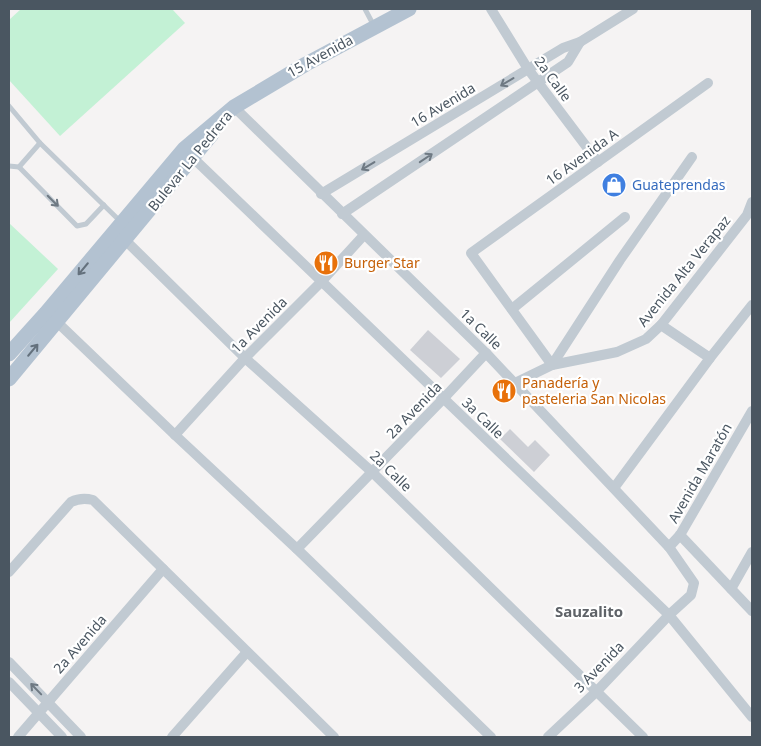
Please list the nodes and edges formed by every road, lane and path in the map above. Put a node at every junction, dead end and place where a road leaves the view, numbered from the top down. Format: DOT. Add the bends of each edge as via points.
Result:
graph roads {
  1 [pos="365,9"];
  2 [pos="409,9"];
  3 [pos="491,9"];
  4 [pos="633,9"];
  5 [pos="374,26"];
  6 [pos="580,42"];
  7 [pos="528,70"];
  8 [pos="708,82"];
  9 [pos="538,83"];
  10 [pos="9,106"];
  11 [pos="234,107"];
  12 [pos="40,143"];
  13 [pos="188,153"];
  14 [pos="692,157"];
  15 [pos="598,162"];
  16 [pos="9,166"];
  17 [pos="19,167"];
  18 [pos="321,194"];
  19 [pos="752,202"];
  20 [pos="104,206"];
  21 [pos="342,214"];
  22 [pos="625,217"];
  23 [pos="120,231"];
  24 [pos="364,235"];
  25 [pos="322,281"];
  26 [pos="752,305"];
  27 [pos="512,310"];
  28 [pos="57,322"];
  29 [pos="661,325"];
  30 [pos="486,353"];
  31 [pos="9,354"];
  32 [pos="245,358"];
  33 [pos="710,358"];
  34 [pos="552,364"];
  35 [pos="9,379"];
  36 [pos="515,384"];
  37 [pos="443,399"];
  38 [pos="752,412"];
  39 [pos="175,435"];
  40 [pos="372,472"];
  41 [pos="614,488"];
  42 [pos="680,534"];
  43 [pos="669,547"];
  44 [pos="297,549"];
  45 [pos="752,552"];
  46 [pos="164,569"];
  47 [pos="9,572"];
  48 [pos="694,583"];
  49 [pos="731,589"];
  50 [pos="752,611"];
  51 [pos="669,615"];
  52 [pos="247,652"];
  53 [pos="9,662"];
  54 [pos="9,682"];
  55 [pos="597,691"];
  56 [pos="48,702"];
  57 [pos="39,713"];
  58 [pos="752,717"];
  59 [pos="329,736"];
  60 [pos="18,737"];
  61 [pos="62,737"];
  62 [pos="81,737"];
  63 [pos="172,737"];
  64 [pos="491,737"];
  65 [pos="548,737"];
  66 [pos="643,737"];
  1 -- 5 [label="lane"];
  2 -- 5 [label="main road, 15 Avenida"];
  3 -- 7 [label="street, 2a Calle"];
  4 -- 6 [label="street, 16 Avenida"];
  5 -- 11 [label="main road, 15 Avenida"];
  6 -- 7 [label="street, 16 Avenida" via="563,48"];
  6 -- 9 [label="street, 16 Avenida" via="568,62"];
  7 -- 9 [label="street, 2a Calle"];
  7 -- 18 [label="street, 16 Avenida, one-way"];
  8 -- 15 [label="street, 16 Avenida A"];
  9 -- 15 [label="street, 2a Calle"];
  21 -- 9 [label="street, 16 Avenida, one-way"];
  10 -- 12 [label="lane"];
  11 -- 13 [label="main road, Bulevar La Pedrera"];
  11 -- 18 [label="street, 1a Calle"];
  12 -- 17 [label="lane"];
  12 -- 20 [label="lane"];
  13 -- 23 [label="main road, Bulevar La Pedrera"];
  13 -- 25 [label="street, 3a Calle"];
  14 -- 34 [label="street"];
  15 -- 27 [label="street, 16 Avenida A" via="471,253"];
  16 -- 17 [label="lane"];
  17 -- 20 [label="lane, one-way" via="77,226 86,224"];
  18 -- 21 [label="street, 1a Calle"];
  19 -- 29 [label="street, Avenida Alta Verapaz" via="746,215"];
  20 -- 23 [label="lane"];
  21 -- 24 [label="street, 1a Calle"];
  22 -- 27 [label="street"];
  23 -- 28 [label="main road, Bulevar La Pedrera"];
  23 -- 31 [label="main road, Bulevar La Pedrera, one-way"];
  23 -- 32 [label="street, 2a Calle"];
  24 -- 25 [label="street, 1a Avenida"];
  24 -- 30 [label="street, 1a Calle"];
  25 -- 32 [label="street, 1a Avenida"];
  25 -- 37 [label="street, 3a Calle"];
  26 -- 33 [label="street"];
  27 -- 34 [label="street"];
  35 -- 28 [label="main road, Bulevar La Pedrera, one-way"];
  28 -- 39 [label="street"];
  29 -- 33 [label="street"];
  29 -- 34 [label="street, Avenida Alta Verapaz" via="646,339 617,352"];
  30 -- 36 [label="street, 1a Calle"];
  30 -- 37 [label="street, 2a Avenida"];
  32 -- 39 [label="street, 1a Avenida"];
  32 -- 40 [label="street, 2a Calle"];
  33 -- 41 [label="street"];
  34 -- 36 [label="street, Avenida Alta Verapaz"];
  36 -- 41 [label="street, 1a Calle"];
  37 -- 40 [label="street, 2a Avenida"];
  37 -- 51 [label="street, 3a Calle"];
  38 -- 42 [label="street, Avenida Maratón"];
  39 -- 44 [label="street"];
  40 -- 44 [label="street, 2a Avenida"];
  40 -- 55 [label="street, 2a Calle"];
  41 -- 43 [label="street, 1a Calle"];
  42 -- 43 [label="street, Avenida Maratón"];
  42 -- 49 [label="street"];
  43 -- 48 [label="street, 1a Calle"];
  44 -- 64 [label="street"];
  45 -- 49 [label="street"];
  46 -- 47 [label="street" via="93,500 86,498 71,502"];
  46 -- 52 [label="street"];
  46 -- 56 [label="street, 2a Avenida"];
  48 -- 51 [label="street, 3 Avenida" via="691,595"];
  49 -- 50 [label="street"];
  51 -- 55 [label="street, 3 Avenida"];
  51 -- 58 [label="street, 3a Calle"];
  52 -- 59 [label="street"];
  52 -- 63 [label="street"];
  56 -- 53 [label="street, one-way"];
  54 -- 57 [label="street"];
  55 -- 65 [label="street, 3 Avenida"];
  55 -- 66 [label="street, 2a Calle"];
  56 -- 57 [label="street, 2a Avenida"];
  56 -- 62 [label="street"];
  57 -- 60 [label="street, 2a Avenida"];
  57 -- 61 [label="street"];
}
